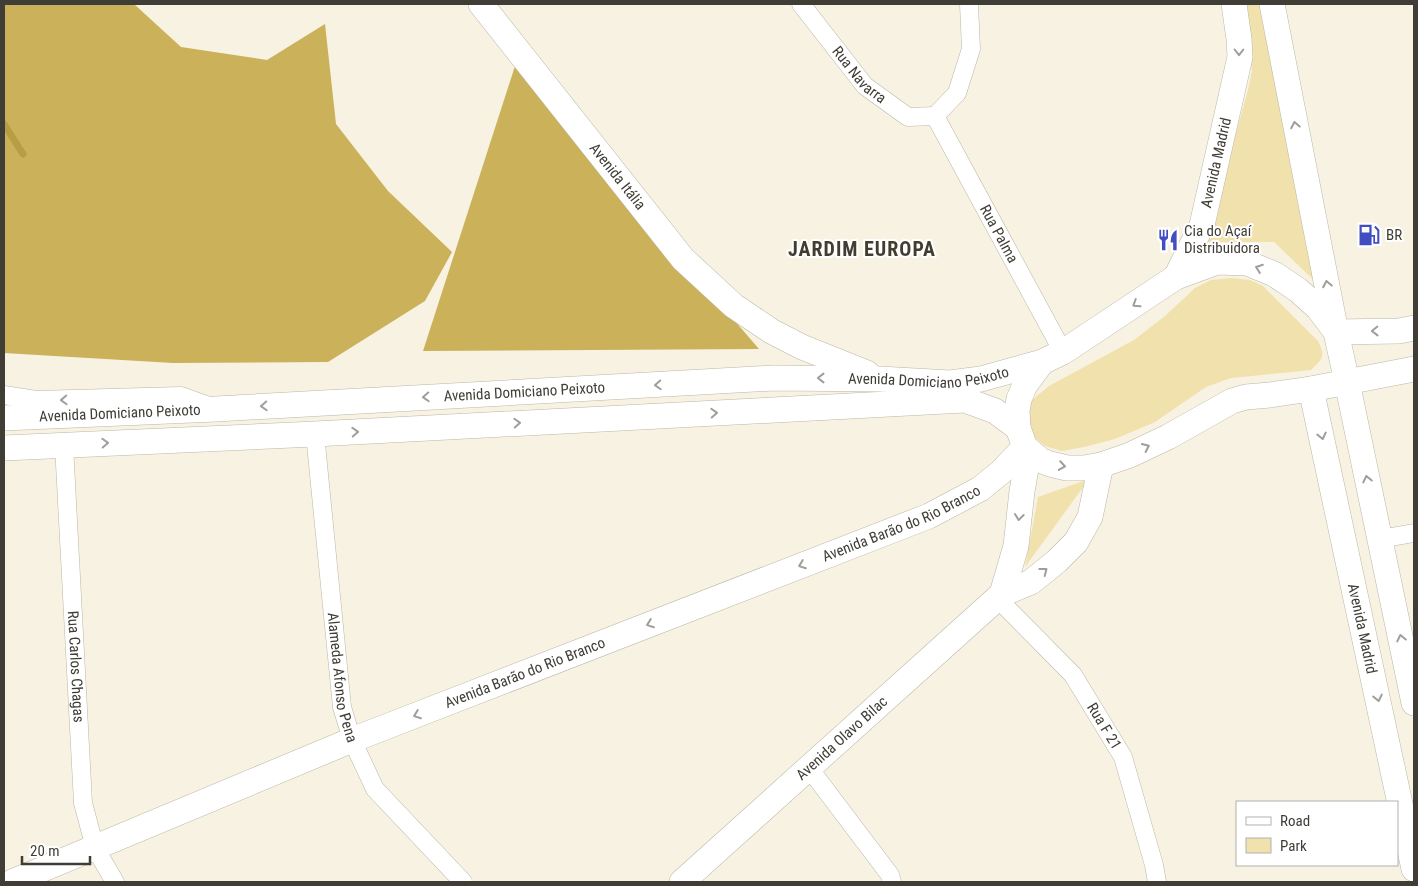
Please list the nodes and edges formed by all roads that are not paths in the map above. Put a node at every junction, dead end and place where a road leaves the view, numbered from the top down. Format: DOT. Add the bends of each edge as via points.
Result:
graph roads {
  1 [pos="481,4"];
  2 [pos="801,4"];
  3 [pos="969,4"];
  4 [pos="1234,4"];
  5 [pos="1272,4"];
  6 [pos="935,116"];
  7 [pos="1176,278"];
  8 [pos="1414,328"];
  9 [pos="771,331"];
  10 [pos="1336,332"];
  11 [pos="1052,357"];
  12 [pos="1414,369"];
  13 [pos="774,378"];
  14 [pos="880,378"];
  15 [pos="1347,382"];
  16 [pos="1312,389"];
  17 [pos="4,395"];
  18 [pos="216,409"];
  19 [pos="4,418"];
  20 [pos="315,434"];
  21 [pos="1024,442"];
  22 [pos="64,445"];
  23 [pos="4,448"];
  24 [pos="1101,465"];
  25 [pos="1414,534"];
  26 [pos="1380,539"];
  27 [pos="999,596"];
  28 [pos="1414,703"];
  29 [pos="352,740"];
  30 [pos="809,768"];
  31 [pos="95,848"];
  32 [pos="1414,869"];
  33 [pos="12,882"];
  34 [pos="115,882"];
  35 [pos="462,882"];
  36 [pos="682,882"];
  37 [pos="892,882"];
  38 [pos="1157,882"];
  1 -- 9 [label="main road, Avenida Itália" via="683,259 734,306"];
  2 -- 6 [label="street, Rua Navarra" via="866,86 908,117"];
  3 -- 6 [label="street" via="971,49 957,93"];
  4 -- 7 [label="main road, Avenida Madrid, one-way" via="1240,56 1202,225"];
  10 -- 5 [label="main road, one-way"];
  6 -- 11 [label="street, Rua Palma"];
  10 -- 7 [label="main road, one-way" via="1318,308 1298,290 1274,274 1247,263 1217,262"];
  7 -- 11 [label="main road, one-way"];
  8 -- 10 [label="main road, one-way"];
  9 -- 13 [label="main road" via="780,355"];
  9 -- 14 [label="main road, Avenida Itália"];
  10 -- 15 [label="main road"];
  11 -- 14 [label="main road, Avenida Domiciano Peixoto" via="966,381"];
  11 -- 21 [label="main road" via="1025,385 1019,399 1017,411"];
  12 -- 15 [label="main road, Avenida Domiciano Peixoto"];
  14 -- 13 [label="main road, Avenida Domiciano Peixoto, one-way"];
  13 -- 18 [label="main road, Avenida Domiciano Peixoto, one-way"];
  15 -- 16 [label="main road, Avenida Domiciano Peixoto"];
  26 -- 15 [label="main road, one-way"];
  24 -- 16 [label="main road, Avenida Domiciano Peixoto, one-way" via="1168,437 1232,401 1246,396"];
  16 -- 32 [label="main road, Avenida Madrid, one-way"];
  18 -- 17 [label="street, one-way" via="181,396 36,400"];
  18 -- 19 [label="main road, Avenida Domiciano Peixoto"];
  20 -- 21 [label="main road, Avenida Domiciano Peixoto, one-way" via="965,400 995,411"];
  22 -- 20 [label="main road, Avenida Domiciano Peixoto, one-way"];
  20 -- 29 [label="street, Alameda Afonso Pena" via="342,708"];
  21 -- 24 [label="main road, Avenida Domiciano Peixoto, one-way" via="1040,460 1050,464 1067,468"];
  21 -- 27 [label="main road, one-way" via="1016,546"];
  21 -- 29 [label="main road, Avenida Barão do Rio Branco, one-way" via="1001,472 980,489 929,516"];
  22 -- 23 [label="main road, Avenida Domiciano Peixoto"];
  22 -- 31 [label="street, Rua Carlos Chagas" via="83,804"];
  27 -- 24 [label="main road, Avenida Olavo Bilac, one-way" via="1031,582 1076,542 1090,517"];
  25 -- 26 [label="street"];
  28 -- 26 [label="main road, one-way"];
  27 -- 30 [label="main road, Avenida Olavo Bilac"];
  27 -- 38 [label="street, Rua F 21" via="1073,675 1123,757"];
  29 -- 31 [label="main road, Avenida Barão do Rio Branco"];
  29 -- 35 [label="street, Alameda Afonso Pena" via="375,790"];
  30 -- 36 [label="main road, Avenida Olavo Bilac"];
  30 -- 37 [label="street" via="890,875"];
  31 -- 33 [label="main road, Avenida Barão do Rio Branco"];
  31 -- 34 [label="street, Rua Carlos Chagas"];
}
